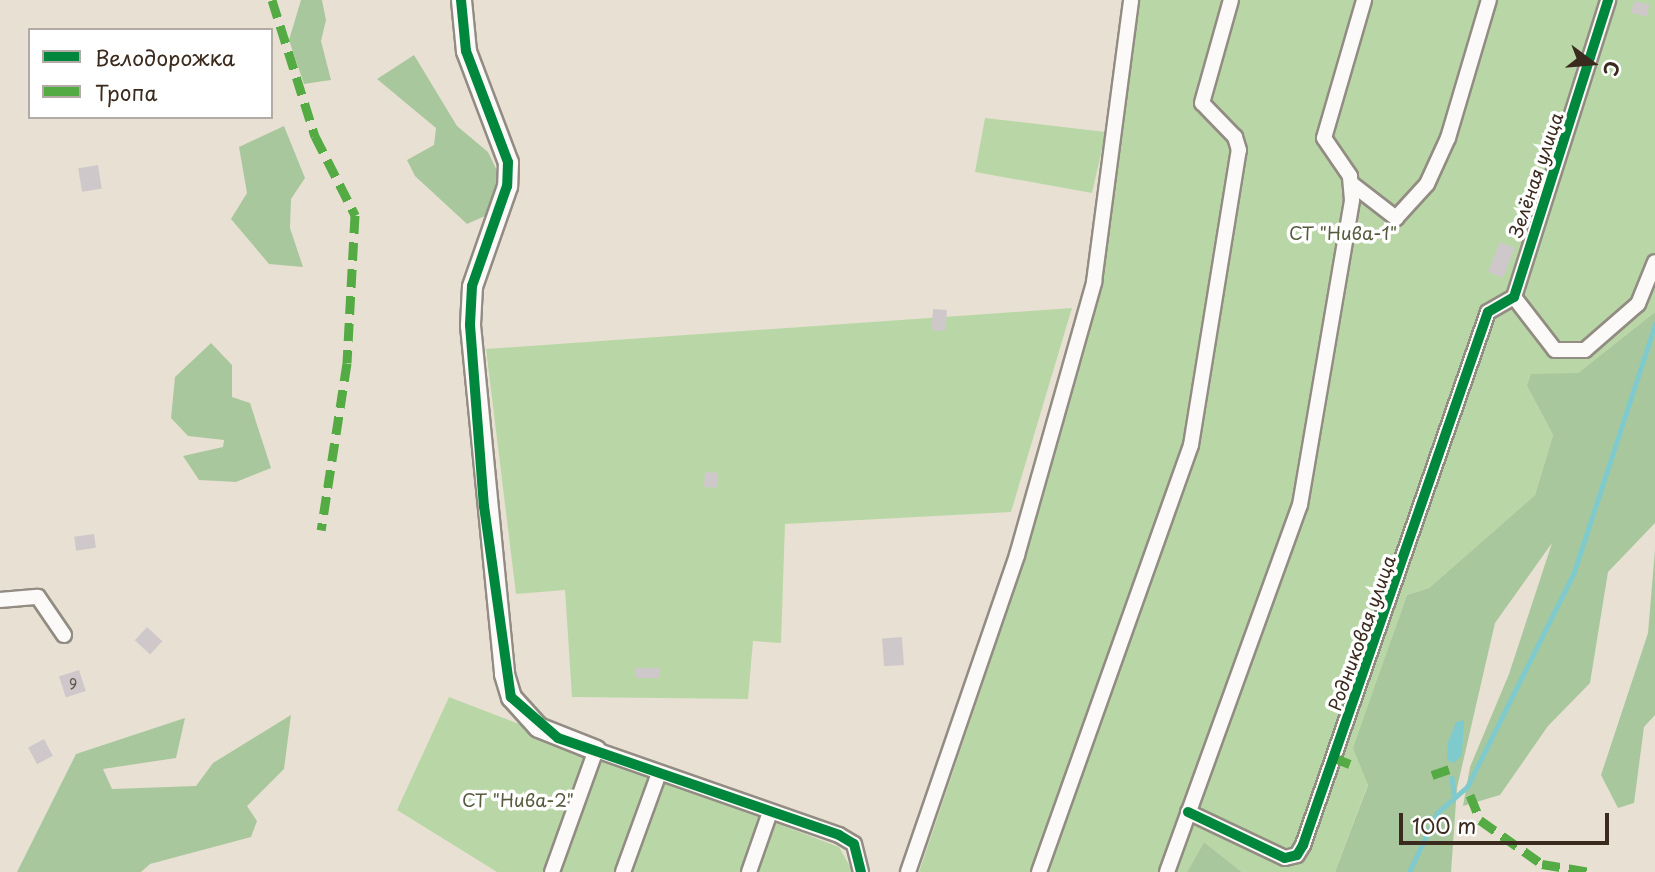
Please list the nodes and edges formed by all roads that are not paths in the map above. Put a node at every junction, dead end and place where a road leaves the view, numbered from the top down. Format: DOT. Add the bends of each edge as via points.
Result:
graph roads {
  1 [pos="461,0"];
  2 [pos="1131,0"];
  3 [pos="1231,0"];
  4 [pos="1364,0"];
  5 [pos="1489,0"];
  6 [pos="1608,0"];
  7 [pos="1352,184"];
  8 [pos="1655,262"];
  9 [pos="1514,298"];
  10 [pos="0,600"];
  11 [pos="64,635"];
  12 [pos="596,750"];
  13 [pos="659,773"];
  14 [pos="770,812"];
  15 [pos="1188,812"];
  16 [pos="862,868"];
  17 [pos="552,872"];
  18 [pos="623,872"];
  19 [pos="749,872"];
  20 [pos="908,872"];
  21 [pos="1039,872"];
  22 [pos="1167,872"];
  1 -- 12 [label="street" via="466,51 508,162 507,186 472,286 470,325 504,674 511,697 538,727"];
  2 -- 20 [label="street" via="1094,282 1017,555"];
  3 -- 21 [label="street" via="1202,103 1239,150 1191,445"];
  4 -- 7 [label="street" via="1324,138"];
  5 -- 7 [label="street" via="1448,138 1427,184 1396,218"];
  6 -- 9 [label="street, Зелёная улица"];
  7 -- 15 [label="street" via="1300,505"];
  8 -- 9 [label="street" via="1638,304 1585,350 1555,349"];
  9 -- 15 [label="street, Родниковая улица" via="1492,307 1385,622 1297,855 1284,858"];
  10 -- 11 [label="street" via="38,597"];
  12 -- 13 [label="street"];
  12 -- 17 [label="street"];
  13 -- 14 [label="street"];
  13 -- 18 [label="street"];
  14 -- 16 [label="street" via="854,844"];
  14 -- 19 [label="street"];
  15 -- 22 [label="street"];
}
